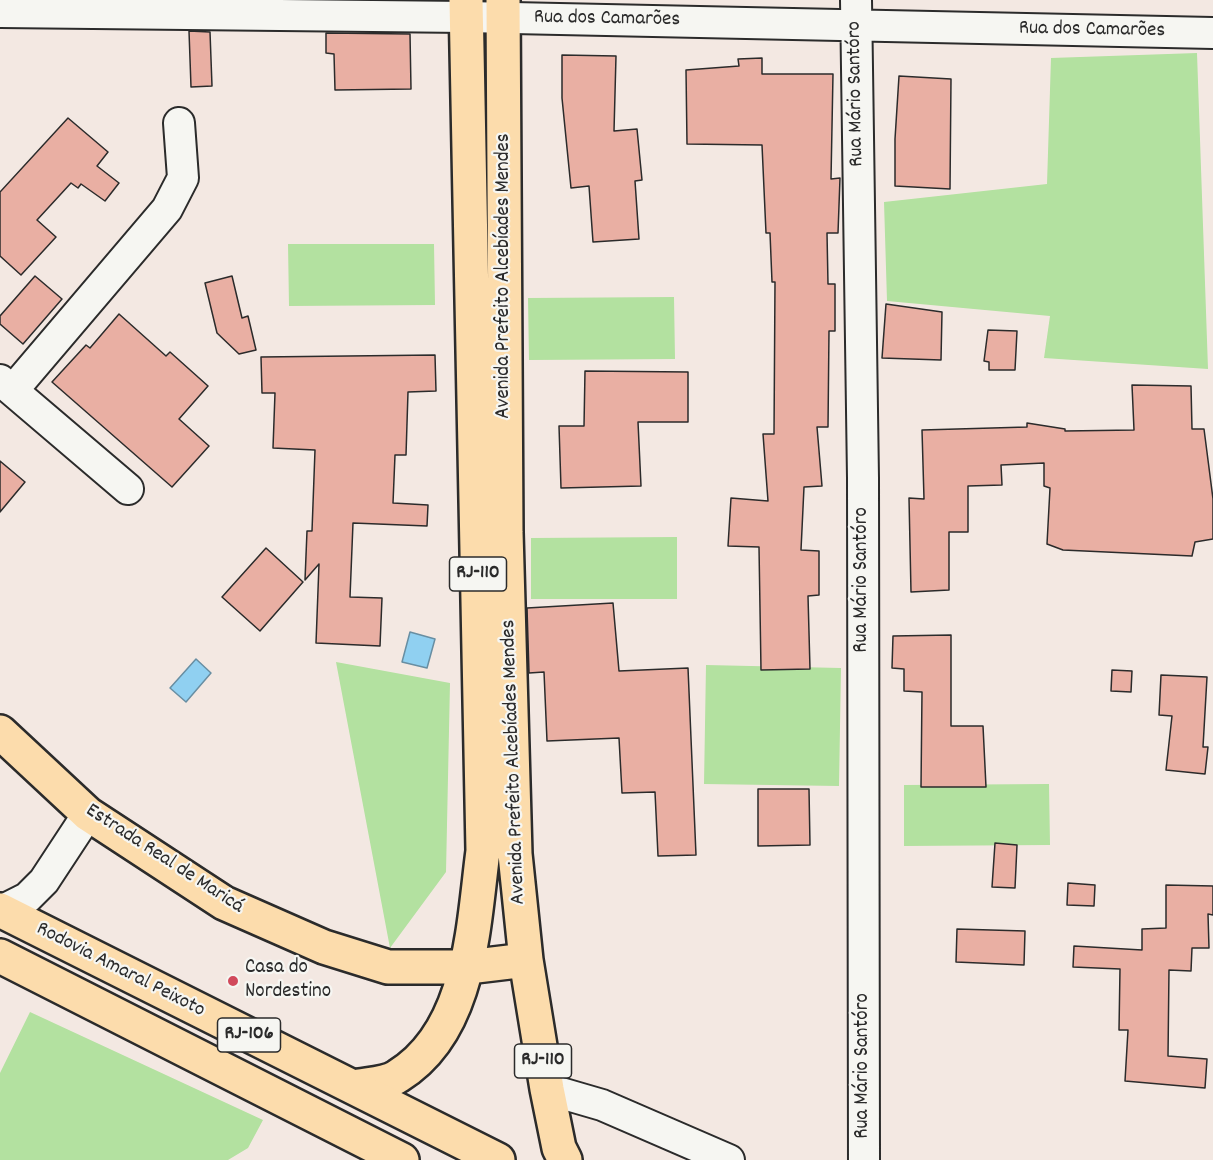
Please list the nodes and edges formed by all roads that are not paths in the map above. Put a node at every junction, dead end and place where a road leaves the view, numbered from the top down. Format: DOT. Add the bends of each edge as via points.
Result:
graph roads {
  1 [pos="105,7"];
  2 [pos="466,9"];
  3 [pos="504,9"];
  4 [pos="0,12"];
  5 [pos="856,13"];
  6 [pos="1213,33"];
  7 [pos="179,123"];
  8 [pos="7,385"];
  9 [pos="128,489"];
  10 [pos="0,732"];
  11 [pos="497,783"];
  12 [pos="88,814"];
  13 [pos="44,881"];
  14 [pos="0,911"];
  15 [pos="39,930"];
  16 [pos="0,956"];
  17 [pos="526,960"];
  18 [pos="468,967"];
  19 [pos="354,1087"];
  20 [pos="547,1089"];
  21 [pos="402,1160"];
  22 [pos="498,1160"];
  23 [pos="565,1160"];
  24 [pos="729,1160"];
  25 [pos="864,1160"];
  1 -- 2 [label="street, Rua dos Camarões"];
  1 -- 4 [label="street, Rua dos Camarões"];
  2 -- 3 [label="street, Rua dos Camarões"];
  2 -- 11 [label="main road, Avenida Prefeito Alcebíades Mendes / RJ-110"];
  3 -- 5 [label="street, Rua dos Camarões"];
  3 -- 11 [label="main road, Avenida Prefeito Alcebíades Mendes / RJ-110" via="506,532"];
  5 -- 6 [label="street, Rua dos Camarões"];
  5 -- 25 [label="street, Rua Mário Santóro" via="863,478"];
  7 -- 8 [label="street" via="183,178 167,209"];
  8 -- 9 [label="street"];
  10 -- 12 [label="main road, Estrada Real de Maricá"];
  11 -- 17 [label="main road, Avenida Prefeito Alcebíades Mendes / RJ-110" via="515,854"];
  11 -- 18 [label="main road, Avenida Prefeito Alcebíades Mendes / RJ-110" via="483,851"];
  12 -- 13 [label="street"];
  12 -- 18 [label="main road, Estrada Real de Maricá" via="224,903 324,947 388,967"];
  13 -- 14 [label="street" via="27,898"];
  13 -- 15 [label="street" via="36,904"];
  14 -- 15 [label="main road, Rodovia Amaral Peixoto / RJ-106"];
  15 -- 19 [label="main road, Rodovia Amaral Peixoto / RJ-106"];
  16 -- 21 [label="main road, Rodovia Amaral Peixoto / RJ-106"];
  17 -- 18 [label="main road, Estrada Real de Maricá"];
  17 -- 20 [label="main road, Avenida Prefeito Alcebíades Mendes / RJ-110"];
  18 -- 19 [label="main road, Avenida Prefeito Alcebíades Mendes / RJ-110" via="442,1031 428,1053 396,1078"];
  19 -- 22 [label="main road, Rodovia Amaral Peixoto / RJ-106"];
  20 -- 23 [label="main road, Avenida Prefeito Alcebíades Mendes / RJ-110"];
  20 -- 24 [label="street" via="603,1105"];
}
